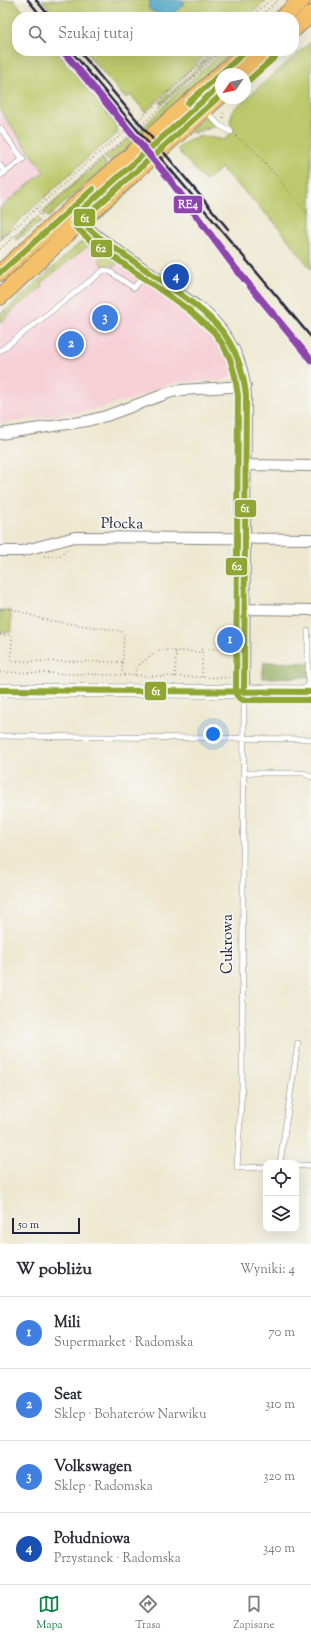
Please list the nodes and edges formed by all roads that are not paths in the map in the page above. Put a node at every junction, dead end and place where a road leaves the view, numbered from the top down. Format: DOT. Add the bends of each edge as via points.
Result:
graph roads {
  1 [pos="302,0"];
  2 [pos="289,12"];
  3 [pos="311,14"];
  4 [pos="299,25"];
  5 [pos="240,56"];
  6 [pos="264,56"];
  7 [pos="251,68"];
  8 [pos="215,100"];
  9 [pos="204,110"];
  10 [pos="0,128"];
  11 [pos="231,132"];
  12 [pos="0,166"];
  13 [pos="5,173"];
  14 [pos="0,176"];
  15 [pos="81,221"];
  16 [pos="147,271"];
  17 [pos="0,273"];
  18 [pos="0,297"];
  19 [pos="0,351"];
  20 [pos="246,386"];
  21 [pos="0,434"];
  22 [pos="247,465"];
  23 [pos="311,466"];
  24 [pos="246,539"];
  25 [pos="311,539"];
  26 [pos="0,551"];
  27 [pos="245,609"];
  28 [pos="311,610"];
  29 [pos="308,631"];
  30 [pos="0,690"];
  31 [pos="244,692"];
  32 [pos="310,692"];
  33 [pos="0,736"];
  34 [pos="244,737"];
  35 [pos="311,739"];
  36 [pos="244,773"];
  37 [pos="311,777"];
  38 [pos="298,1043"];
  39 [pos="280,1160"];
  40 [pos="311,1165"];
  41 [pos="299,1166"];
  42 [pos="263,1167"];
  1 -- 2 [label="main road"];
  3 -- 4 [label="main road"];
  5 -- 17 [label="main road"];
  6 -- 7 [label="main road"];
  8 -- 9 [label="main road"];
  9 -- 11 [label="lane" via="219,125"];
  9 -- 15 [label="main road"];
  10 -- 13 [label="lane" via="23,160"];
  12 -- 13 [label="lane"];
  13 -- 14 [label="lane"];
  15 -- 16 [label="street" via="96,235"];
  15 -- 18 [label="main road"];
  16 -- 19 [label="lane" via="134,288 104,270"];
  16 -- 20 [label="street" via="203,310 220,327 237,353"];
  20 -- 21 [label="street" via="182,390 87,421"];
  20 -- 22 [label="street"];
  22 -- 23 [label="street"];
  22 -- 24 [label="street"];
  24 -- 25 [label="street, Płocka"];
  24 -- 26 [label="street, Płocka" via="75,537 22,551"];
  24 -- 27 [label="street"];
  27 -- 28 [label="street"];
  27 -- 31 [label="street"];
  29 -- 32 [label="lane"];
  30 -- 31 [label="street"];
  31 -- 32 [label="street"];
  31 -- 34 [label="lane, Cukrowa"];
  33 -- 34 [label="lane"];
  34 -- 35 [label="lane"];
  34 -- 36 [label="lane, Cukrowa"];
  36 -- 37 [label="lane" via="304,773"];
  36 -- 42 [label="lane, Cukrowa" via="242,1086 237,1168"];
  38 -- 39 [label="lane"];
  40 -- 41 [label="lane"];
}
